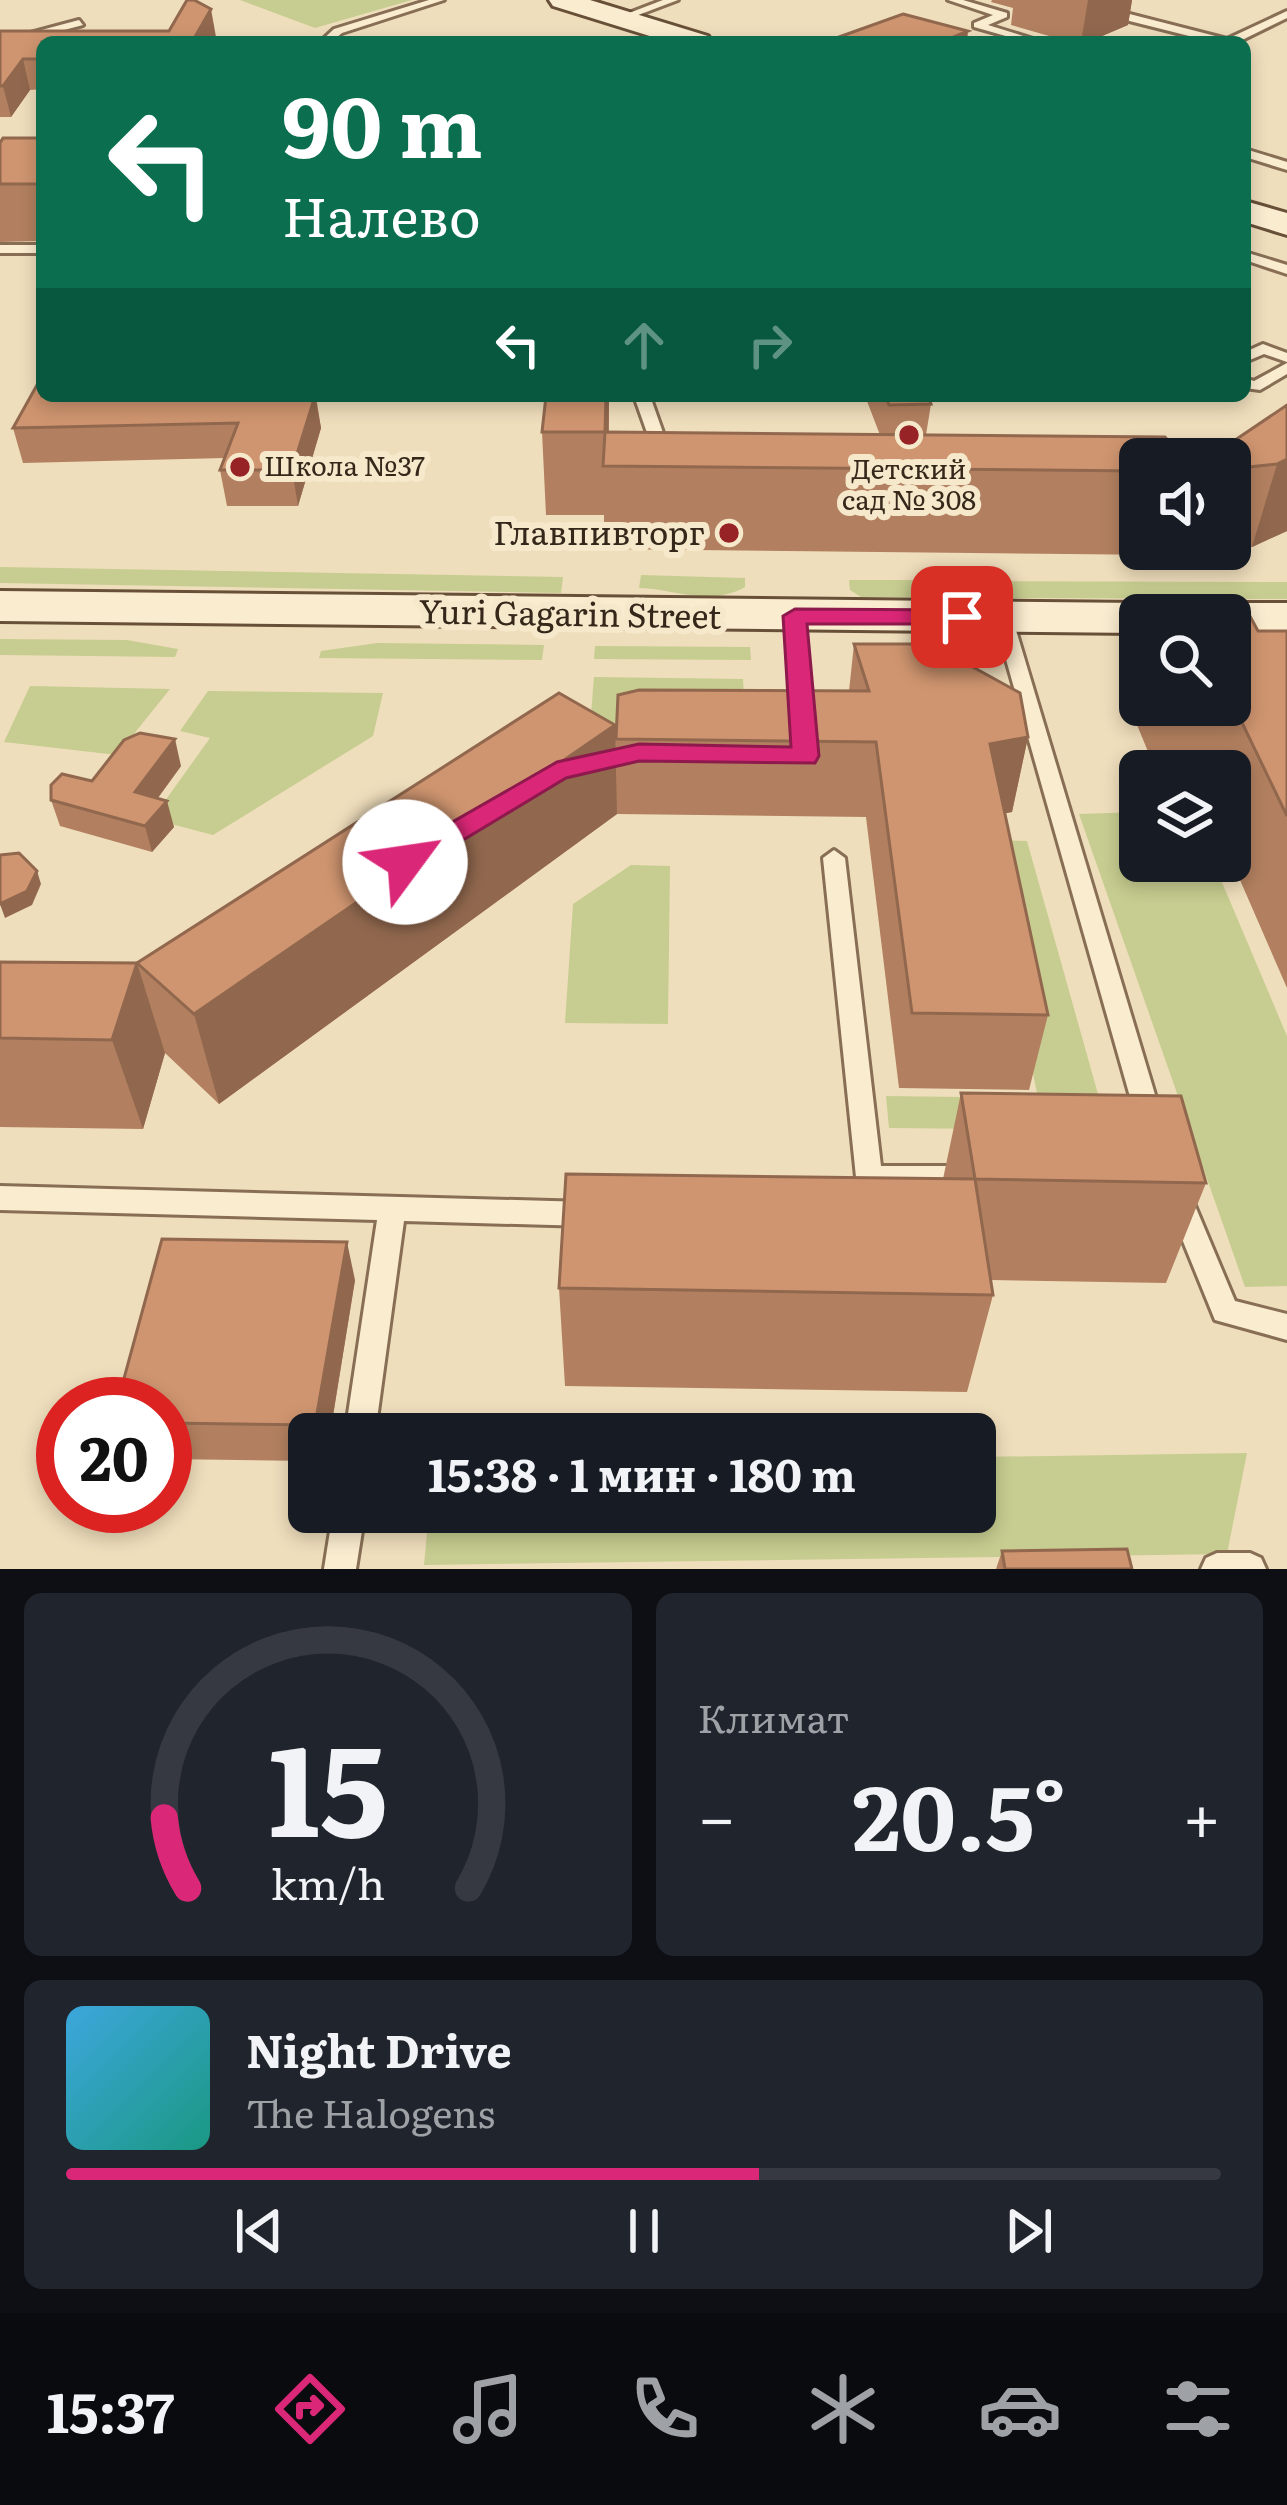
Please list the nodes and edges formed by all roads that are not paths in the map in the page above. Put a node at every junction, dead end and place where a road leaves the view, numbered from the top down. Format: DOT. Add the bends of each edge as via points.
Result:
graph roads {
  1 [pos="439,0"];
  2 [pos="562,0"];
  3 [pos="673,0"];
  4 [pos="953,0"];
  5 [pos="1070,0"];
  6 [pos="1287,14"];
  7 [pos="621,18"];
  8 [pos="79,22"];
  9 [pos="16,28"];
  10 [pos="32,35"];
  11 [pos="332,36"];
  12 [pos="679,36"];
  13 [pos="1017,36"];
  14 [pos="1204,36"];
  15 [pos="1241,36"];
  16 [pos="0,44"];
  17 [pos="1251,155"];
  18 [pos="1287,166"];
  19 [pos="1251,213"];
  20 [pos="1287,224"];
  21 [pos="0,249"];
  22 [pos="36,250"];
  23 [pos="1251,258"];
  24 [pos="1287,270"];
  25 [pos="1251,355"];
  26 [pos="1287,358"];
  27 [pos="1287,368"];
  28 [pos="1251,385"];
  29 [pos="644,402"];
  30 [pos="668,482"];
  31 [pos="0,606"];
  32 [pos="795,616"];
  33 [pos="1003,617"];
  34 [pos="1119,618"];
  35 [pos="1251,618"];
  36 [pos="1287,618"];
  37 [pos="804,734"];
  38 [pos="834,858"];
  39 [pos="1156,1138"];
  40 [pos="1169,1176"];
  41 [pos="869,1177"];
  42 [pos="985,1177"];
  43 [pos="0,1198"];
  44 [pos="392,1209"];
  45 [pos="605,1215"];
  46 [pos="852,1222"];
  47 [pos="1287,1327"];
  48 [pos="363,1413"];
  49 [pos="346,1533"];
  50 [pos="340,1569"];
  51 [pos="1217,1569"];
  52 [pos="1250,1569"];
  1 -- 11 [label="lane"];
  2 -- 7 [label="main road"];
  3 -- 7 [label="lane"];
  4 -- 13 [label="lane" via="1004,15 978,25"];
  5 -- 14 [label="lane"];
  6 -- 15 [label="lane"];
  7 -- 12 [label="main road"];
  8 -- 10 [label="lane"];
  9 -- 10 [label="lane"];
  10 -- 16 [label="lane"];
  17 -- 18 [label="lane"];
  19 -- 20 [label="main road"];
  21 -- 22 [label="lane"];
  23 -- 24 [label="lane"];
  25 -- 26 [label="lane" via="1263,348"];
  27 -- 28 [label="lane"];
  29 -- 30 [label="lane"];
  31 -- 32 [label="main road, Yuri Gagarin Street"];
  32 -- 33 [label="main road, Yuri Gagarin Street"];
  32 -- 37 [label="lane"];
  33 -- 34 [label="main road, Yuri Gagarin Street"];
  33 -- 39 [label="lane"];
  35 -- 36 [label="main road"];
  38 -- 41 [label="lane"];
  40 -- 47 [label="lane" via="1225,1310"];
  41 -- 42 [label="lane"];
  41 -- 46 [label="lane" via="874,1222"];
  43 -- 44 [label="lane"];
  44 -- 45 [label="lane"];
  44 -- 48 [label="lane"];
  49 -- 50 [label="lane"];
  51 -- 52 [label="lane"];
}
